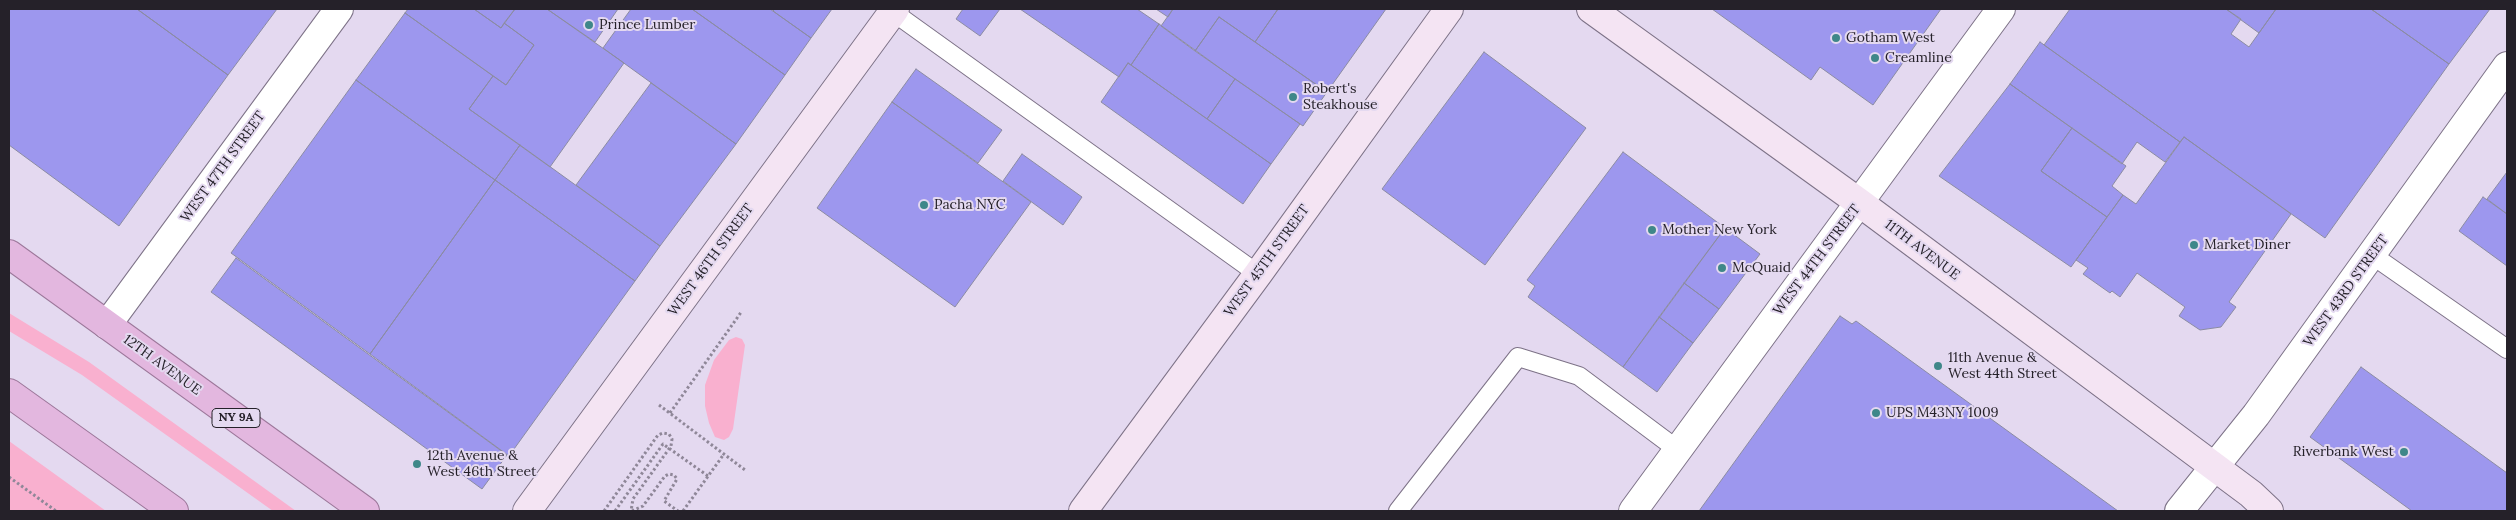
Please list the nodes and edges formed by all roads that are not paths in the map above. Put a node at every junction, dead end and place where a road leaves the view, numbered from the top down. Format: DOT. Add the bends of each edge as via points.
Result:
graph roads {
  1 [pos="339,9"];
  2 [pos="1449,9"];
  3 [pos="1591,9"];
  4 [pos="2001,9"];
  5 [pos="894,10"];
  6 [pos="2507,66"];
  7 [pos="1860,203"];
  8 [pos="9,254"];
  9 [pos="2372,255"];
  10 [pos="1258,274"];
  11 [pos="107,325"];
  12 [pos="2507,349"];
  13 [pos="9,393"];
  14 [pos="1678,450"];
  15 [pos="2214,466"];
  16 [pos="2260,502"];
  17 [pos="174,511"];
  18 [pos="365,511"];
  19 [pos="527,511"];
  20 [pos="1083,511"];
  21 [pos="1398,511"];
  22 [pos="1633,511"];
  23 [pos="2179,511"];
  24 [pos="2286,511"];
  1 -- 11 [label="street, WEST 47TH STREET"];
  2 -- 10 [label="main road, WEST 45TH STREET"];
  3 -- 7 [label="main road, 11TH AVENUE"];
  4 -- 7 [label="street, WEST 44TH STREET"];
  5 -- 10 [label="lane"];
  5 -- 19 [label="main road, WEST 46TH STREET"];
  6 -- 9 [label="street, WEST 43RD STREET"];
  7 -- 14 [label="street, WEST 44TH STREET"];
  7 -- 15 [label="main road, 11TH AVENUE"];
  8 -- 11 [label="highway, 12TH AVENUE / NY 9A"];
  9 -- 12 [label="lane"];
  9 -- 15 [label="street, WEST 43RD STREET" via="2256,415"];
  10 -- 20 [label="main road, WEST 45TH STREET"];
  11 -- 18 [label="highway, 12TH AVENUE / NY 9A"];
  13 -- 17 [label="highway"];
  14 -- 21 [label="lane" via="1579,376 1518,357"];
  14 -- 22 [label="street, WEST 44TH STREET"];
  15 -- 16 [label="main road, 11TH AVENUE"];
  15 -- 23 [label="street, WEST 43RD STREET"];
  16 -- 24 [label="main road, 11TH AVENUE"];
}
